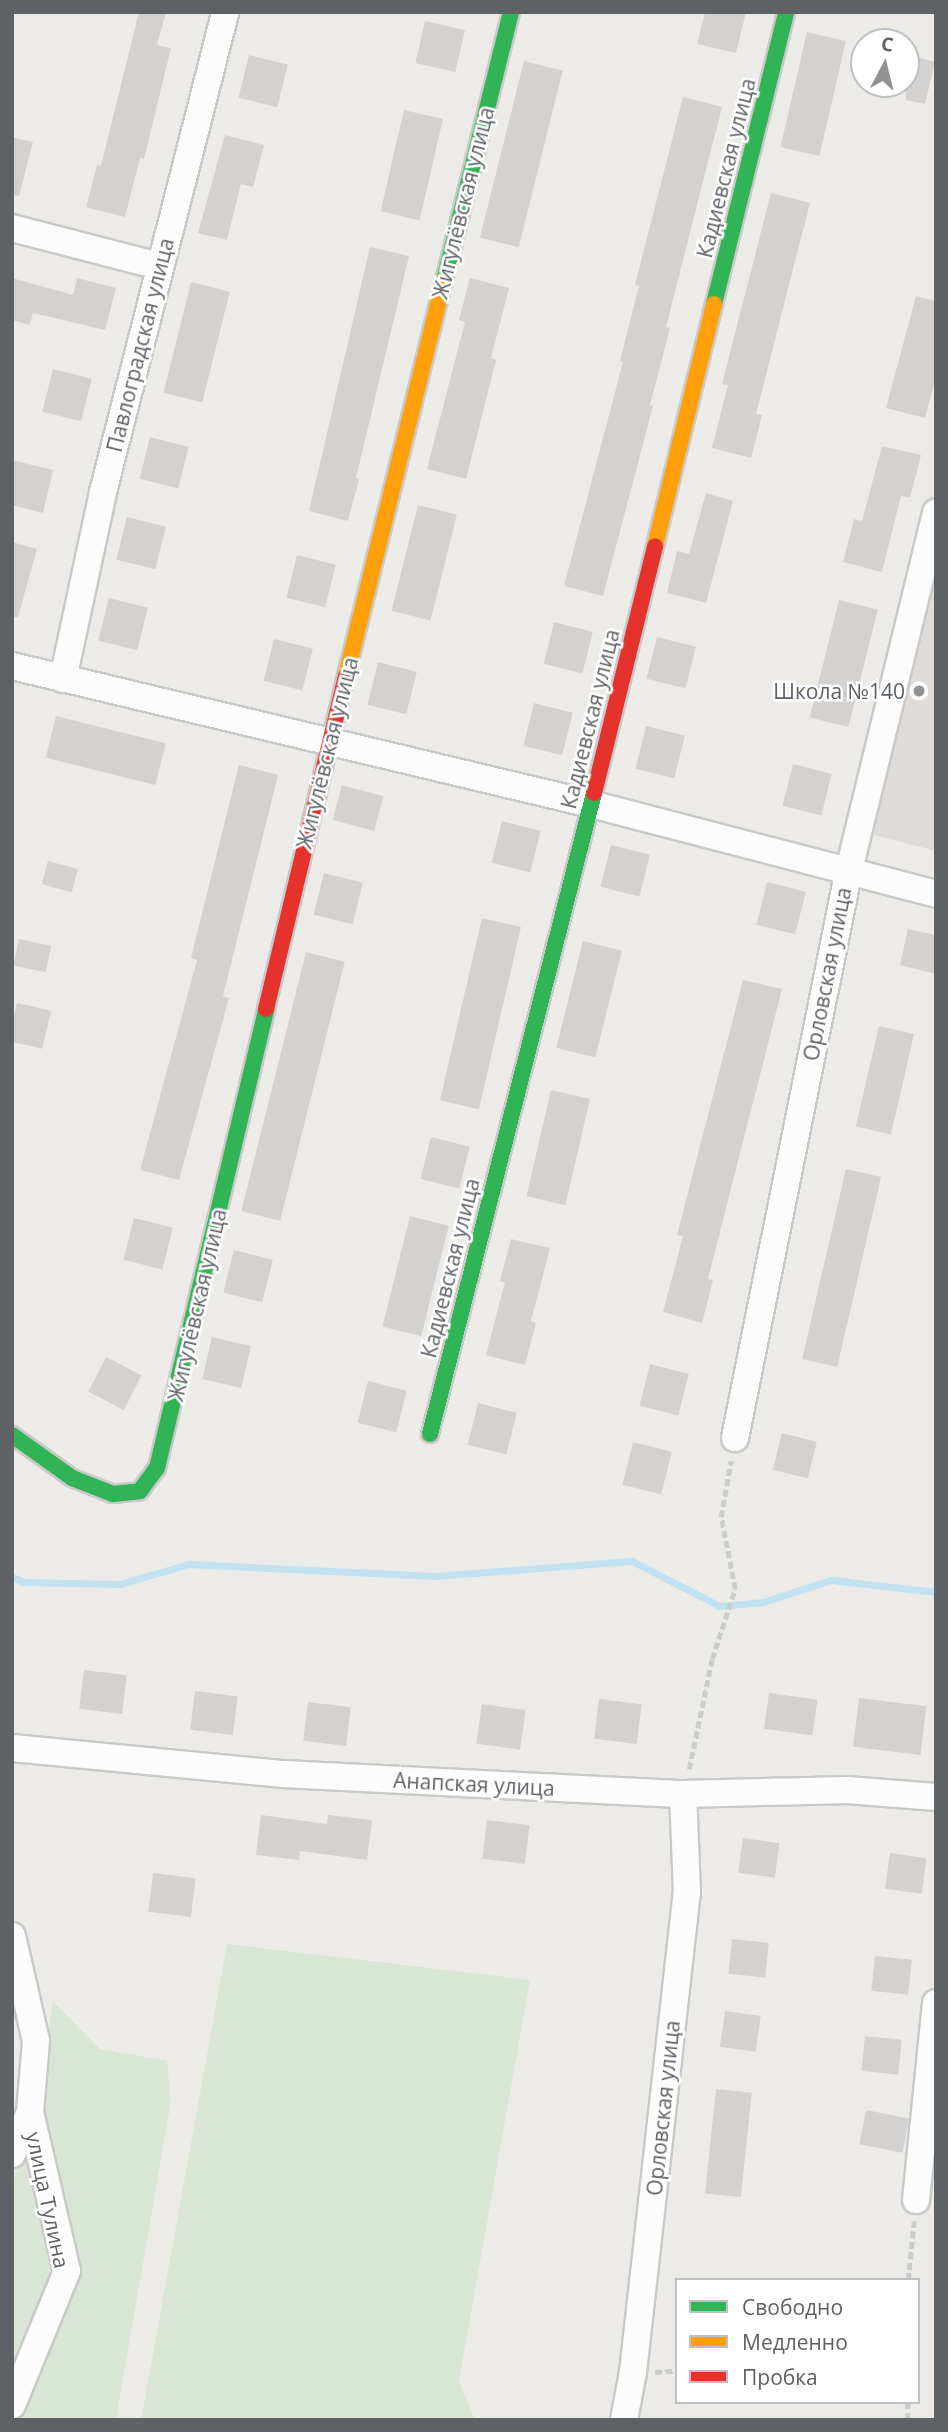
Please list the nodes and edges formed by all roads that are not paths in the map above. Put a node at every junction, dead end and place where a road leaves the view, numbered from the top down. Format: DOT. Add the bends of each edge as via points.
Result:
graph roads {
  1 [pos="225,12"];
  2 [pos="511,12"];
  3 [pos="786,12"];
  4 [pos="12,228"];
  5 [pos="159,266"];
  6 [pos="936,513"];
  7 [pos="12,667"];
  8 [pos="63,679"];
  9 [pos="329,743"];
  10 [pos="591,804"];
  11 [pos="848,874"];
  12 [pos="936,894"];
  13 [pos="430,1434"];
  14 [pos="12,1435"];
  15 [pos="734,1438"];
  16 [pos="12,1748"];
  17 [pos="683,1794"];
  18 [pos="936,1797"];
  19 [pos="12,1936"];
  20 [pos="936,2003"];
  21 [pos="30,2112"];
  22 [pos="12,2154"];
  23 [pos="916,2200"];
  24 [pos="12,2405"];
  25 [pos="624,2420"];
  1 -- 5 [label="street, Павлоградская улица"];
  2 -- 9 [label="street, Жигулёвская улица"];
  3 -- 10 [label="street, Кадиевская улица"];
  4 -- 5 [label="street"];
  5 -- 8 [label="street, Павлоградская улица"];
  6 -- 11 [label="street, Орловская улица"];
  7 -- 8 [label="street"];
  8 -- 9 [label="street"];
  9 -- 10 [label="street"];
  9 -- 14 [label="street, Жигулёвская улица" via="157,1468 140,1491 113,1494 72,1478"];
  10 -- 11 [label="street"];
  10 -- 13 [label="street, Кадиевская улица"];
  11 -- 12 [label="street"];
  11 -- 15 [label="street, Орловская улица"];
  16 -- 17 [label="street, Анапская улица" via="284,1774"];
  17 -- 18 [label="street, Анапская улица" via="847,1790"];
  17 -- 25 [label="street, Орловская улица" via="687,1892 634,2372"];
  19 -- 21 [label="street" via="36,2041"];
  20 -- 23 [label="street"];
  21 -- 22 [label="street"];
  21 -- 24 [label="street, улица Тулина" via="67,2272"];
}
